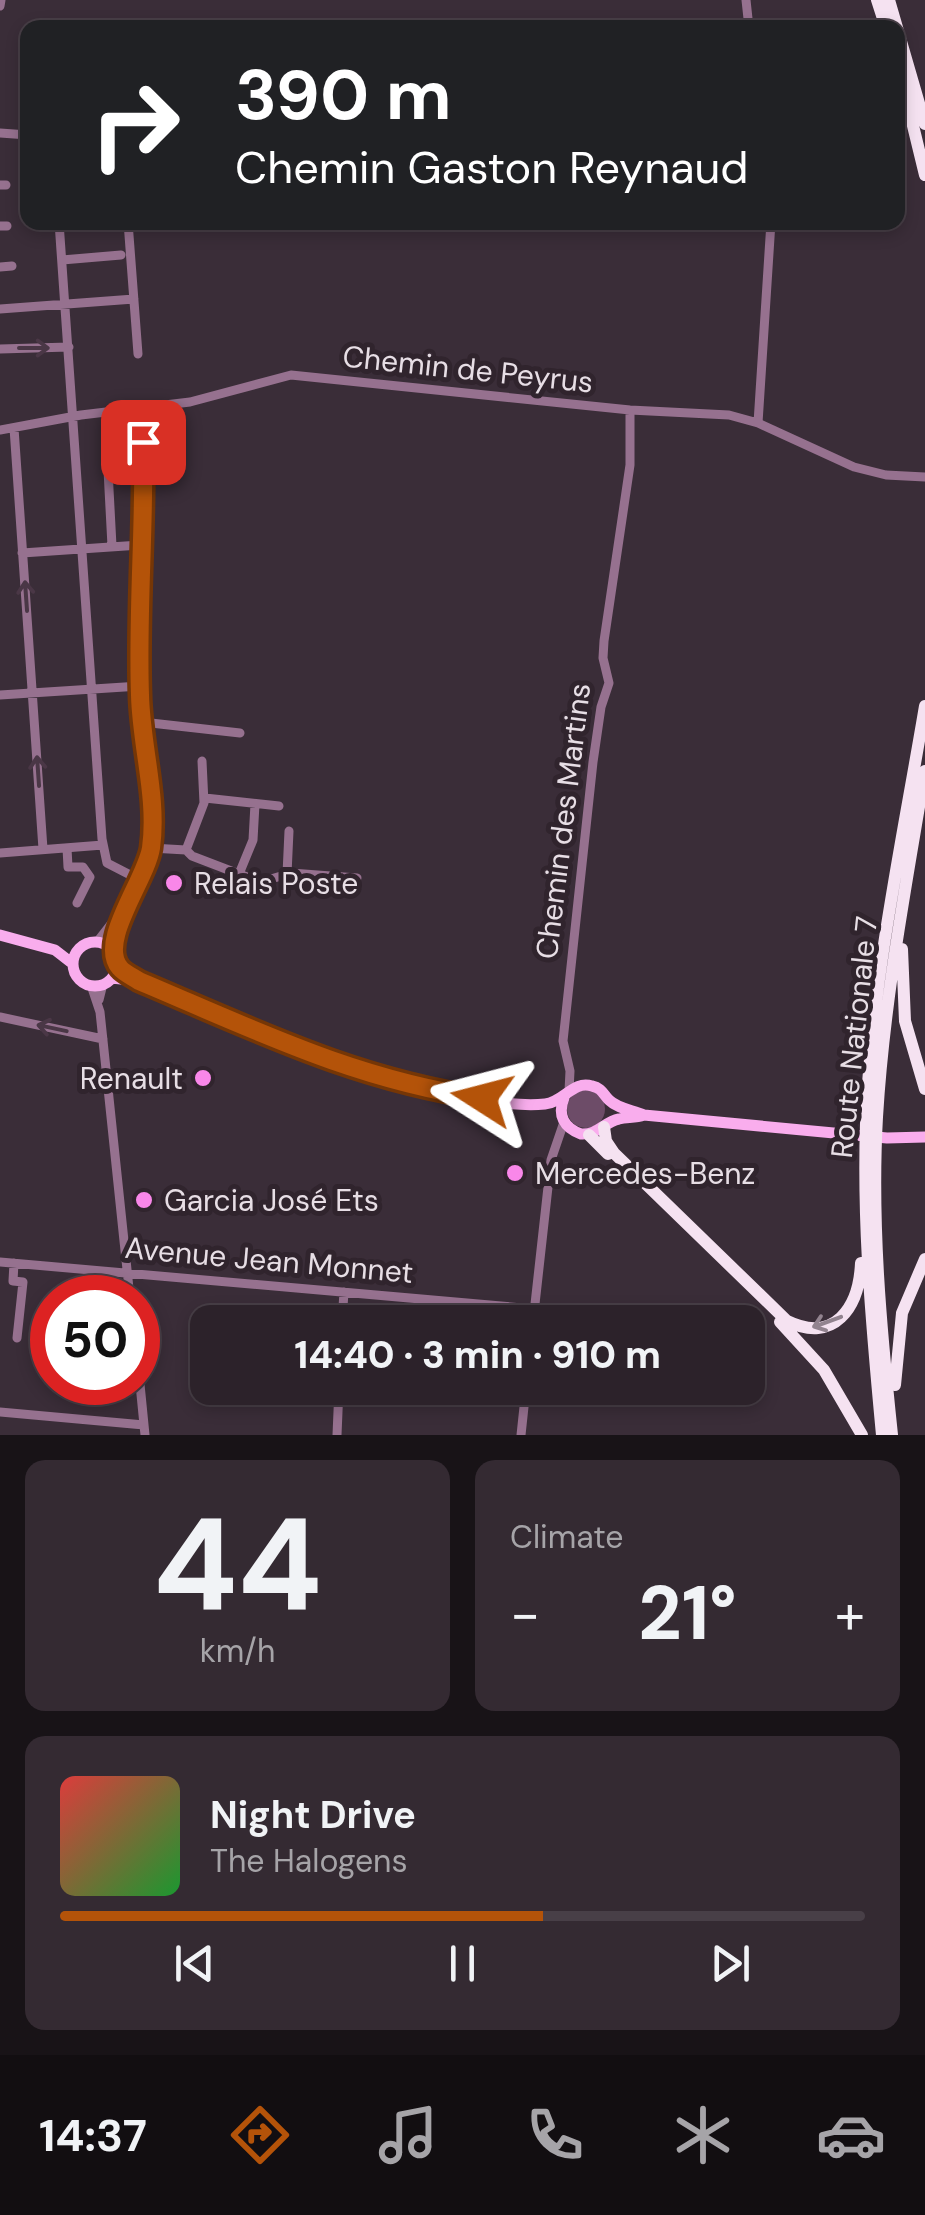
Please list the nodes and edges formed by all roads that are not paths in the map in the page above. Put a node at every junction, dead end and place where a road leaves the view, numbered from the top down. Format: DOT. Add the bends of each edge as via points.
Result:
graph roads {
  1 [pos="905,57"];
  2 [pos="905,93"];
  3 [pos="925,124"];
  4 [pos="925,174"];
  5 [pos="60,230"];
  6 [pos="129,230"];
  7 [pos="770,230"];
  8 [pos="122,255"];
  9 [pos="62,260"];
  10 [pos="12,266"];
  11 [pos="0,267"];
  12 [pos="134,300"];
  13 [pos="65,304"];
  14 [pos="0,309"];
  15 [pos="68,346"];
  16 [pos="0,349"];
  17 [pos="138,354"];
  18 [pos="142,407"];
  19 [pos="630,410"];
  20 [pos="74,417"];
  21 [pos="758,423"];
  22 [pos="14,428"];
  23 [pos="0,430"];
  24 [pos="108,470"];
  25 [pos="925,478"];
  26 [pos="140,545"];
  27 [pos="112,546"];
  28 [pos="84,548"];
  29 [pos="22,553"];
  30 [pos="140,686"];
  31 [pos="92,690"];
  32 [pos="32,694"];
  33 [pos="0,696"];
  34 [pos="925,706"];
  35 [pos="142,722"];
  36 [pos="240,733"];
  37 [pos="202,761"];
  38 [pos="925,771"];
  39 [pos="204,798"];
  40 [pos="255,804"];
  41 [pos="278,806"];
  42 [pos="290,831"];
  43 [pos="103,845"];
  44 [pos="66,848"];
  45 [pos="151,848"];
  46 [pos="43,849"];
  47 [pos="186,850"];
  48 [pos="0,853"];
  49 [pos="239,874"];
  50 [pos="287,874"];
  51 [pos="356,878"];
  52 [pos="140,880"];
  53 [pos="131,899"];
  54 [pos="903,902"];
  55 [pos="77,903"];
  56 [pos="0,936"];
  57 [pos="97,942"];
  58 [pos="79,948"];
  59 [pos="55,950"];
  60 [pos="112,950"];
  61 [pos="73,964"];
  62 [pos="117,965"];
  63 [pos="139,981"];
  64 [pos="102,982"];
  65 [pos="0,1017"];
  66 [pos="103,1039"];
  67 [pos="566,1060"];
  68 [pos="588,1085"];
  69 [pos="925,1089"];
  70 [pos="566,1094"];
  71 [pos="609,1100"];
  72 [pos="519,1103"];
  73 [pos="644,1116"];
  74 [pos="563,1119"];
  75 [pos="606,1125"];
  76 [pos="585,1134"];
  77 [pos="925,1141"];
  78 [pos="552,1154"];
  79 [pos="866,1242"];
  80 [pos="925,1259"];
  81 [pos="0,1262"];
  82 [pos="14,1263"];
  83 [pos="128,1273"];
  84 [pos="344,1292"];
  85 [pos="343,1305"];
  86 [pos="489,1305"];
  87 [pos="534,1305"];
  88 [pos="17,1338"];
  89 [pos="142,1405"];
  90 [pos="338,1405"];
  91 [pos="524,1405"];
  92 [pos="0,1412"];
  93 [pos="890,1416"];
  94 [pos="144,1430"];
  95 [pos="337,1435"];
  96 [pos="521,1435"];
  97 [pos="862,1435"];
  98 [pos="882,1435"];
  99 [pos="892,1435"];
  1 -- 3 [label="highway"];
  2 -- 4 [label="highway"];
  5 -- 9 [label="street"];
  6 -- 12 [label="street"];
  7 -- 21 [label="street"];
  8 -- 9 [label="street"];
  9 -- 13 [label="street"];
  10 -- 11 [label="street"];
  12 -- 13 [label="street"];
  12 -- 17 [label="street"];
  13 -- 14 [label="street"];
  13 -- 15 [label="street"];
  16 -- 15 [label="street, one-way"];
  15 -- 20 [label="street"];
  18 -- 19 [label="street, Chemin de Peyrus" via="190,402 291,375"];
  18 -- 20 [label="street, Chemin de Peyrus"];
  18 -- 26 [label="street" via="146,480"];
  19 -- 21 [label="street, Chemin de Peyrus"];
  19 -- 67 [label="street, Chemin des Martins" via="630,465 604,640 609,684 593,762 567,990"];
  20 -- 22 [label="street, Chemin de Peyrus"];
  20 -- 28 [label="street"];
  21 -- 25 [label="street, Chemin de Peyrus" via="854,467"];
  22 -- 23 [label="street, Chemin de Peyrus"];
  22 -- 29 [label="street"];
  24 -- 27 [label="street"];
  26 -- 27 [label="street"];
  26 -- 30 [label="street"];
  27 -- 28 [label="street"];
  28 -- 29 [label="street"];
  28 -- 31 [label="street"];
  32 -- 29 [label="street, one-way"];
  30 -- 31 [label="street"];
  30 -- 35 [label="street"];
  31 -- 32 [label="street"];
  31 -- 43 [label="street"];
  32 -- 33 [label="street"];
  46 -- 32 [label="street, one-way"];
  34 -- 79 [label="highway, Route Nationale 7" via="872,1046"];
  35 -- 36 [label="street"];
  35 -- 45 [label="street"];
  37 -- 39 [label="street"];
  38 -- 54 [label="highway, Route Nationale 7"];
  39 -- 40 [label="street"];
  39 -- 47 [label="street"];
  40 -- 41 [label="street"];
  40 -- 49 [label="street" via="253,840"];
  42 -- 50 [label="street"];
  43 -- 44 [label="street"];
  43 -- 52 [label="street" via="107,863"];
  44 -- 46 [label="street"];
  44 -- 55 [label="street" via="64,867 84,867 90,878"];
  45 -- 47 [label="street"];
  45 -- 52 [label="street"];
  46 -- 48 [label="street"];
  47 -- 49 [label="street"];
  49 -- 50 [label="street" via="266,882"];
  50 -- 51 [label="street"];
  52 -- 53 [label="street"];
  53 -- 57 [label="street"];
  53 -- 60 [label="street"];
  54 -- 69 [label="highway" via="904,1008"];
  54 -- 93 [label="highway, Route Nationale 7" via="883,1044 876,1162"];
  56 -- 59 [label="main road"];
  57 -- 58 [label="main road"];
  57 -- 60 [label="main road"];
  58 -- 59 [label="main road"];
  58 -- 61 [label="main road"];
  59 -- 61 [label="main road"];
  60 -- 62 [label="main road"];
  61 -- 64 [label="main road" via="78,978"];
  62 -- 63 [label="main road"];
  62 -- 64 [label="main road"];
  63 -- 64 [label="main road"];
  63 -- 72 [label="main road" via="348,1068"];
  64 -- 66 [label="street"];
  66 -- 65 [label="street, one-way"];
  66 -- 83 [label="street"];
  67 -- 68 [label="street"];
  67 -- 70 [label="street, Chemin des Martins"];
  68 -- 70 [label="main road"];
  68 -- 71 [label="main road"];
  70 -- 72 [label="main road" via="548,1104"];
  70 -- 74 [label="main road"];
  71 -- 73 [label="main road"];
  71 -- 75 [label="main road"];
  72 -- 74 [label="main road"];
  73 -- 75 [label="main road"];
  73 -- 77 [label="main road"];
  74 -- 76 [label="main road"];
  74 -- 78 [label="street"];
  75 -- 76 [label="main road"];
  79 -- 75 [label="highway, one-way" via="847,1312 824,1327 798,1326 614,1153"];
  76 -- 78 [label="street"];
  76 -- 97 [label="highway" via="813,1356"];
  78 -- 87 [label="street"];
  79 -- 98 [label="highway, Route Nationale 7"];
  80 -- 93 [label="highway" via="902,1313"];
  81 -- 82 [label="street, Avenue Jean Monnet"];
  82 -- 83 [label="street, Avenue Jean Monnet"];
  82 -- 88 [label="street" via="13,1281 23,1282"];
  83 -- 84 [label="street, Avenue Jean Monnet"];
  84 -- 85 [label="street"];
  84 -- 86 [label="street, Avenue Jean Monnet"];
  89 -- 94 [label="street"];
  90 -- 95 [label="street"];
  91 -- 96 [label="street"];
  92 -- 94 [label="street"];
  93 -- 99 [label="highway, Route Nationale 7"];
}
